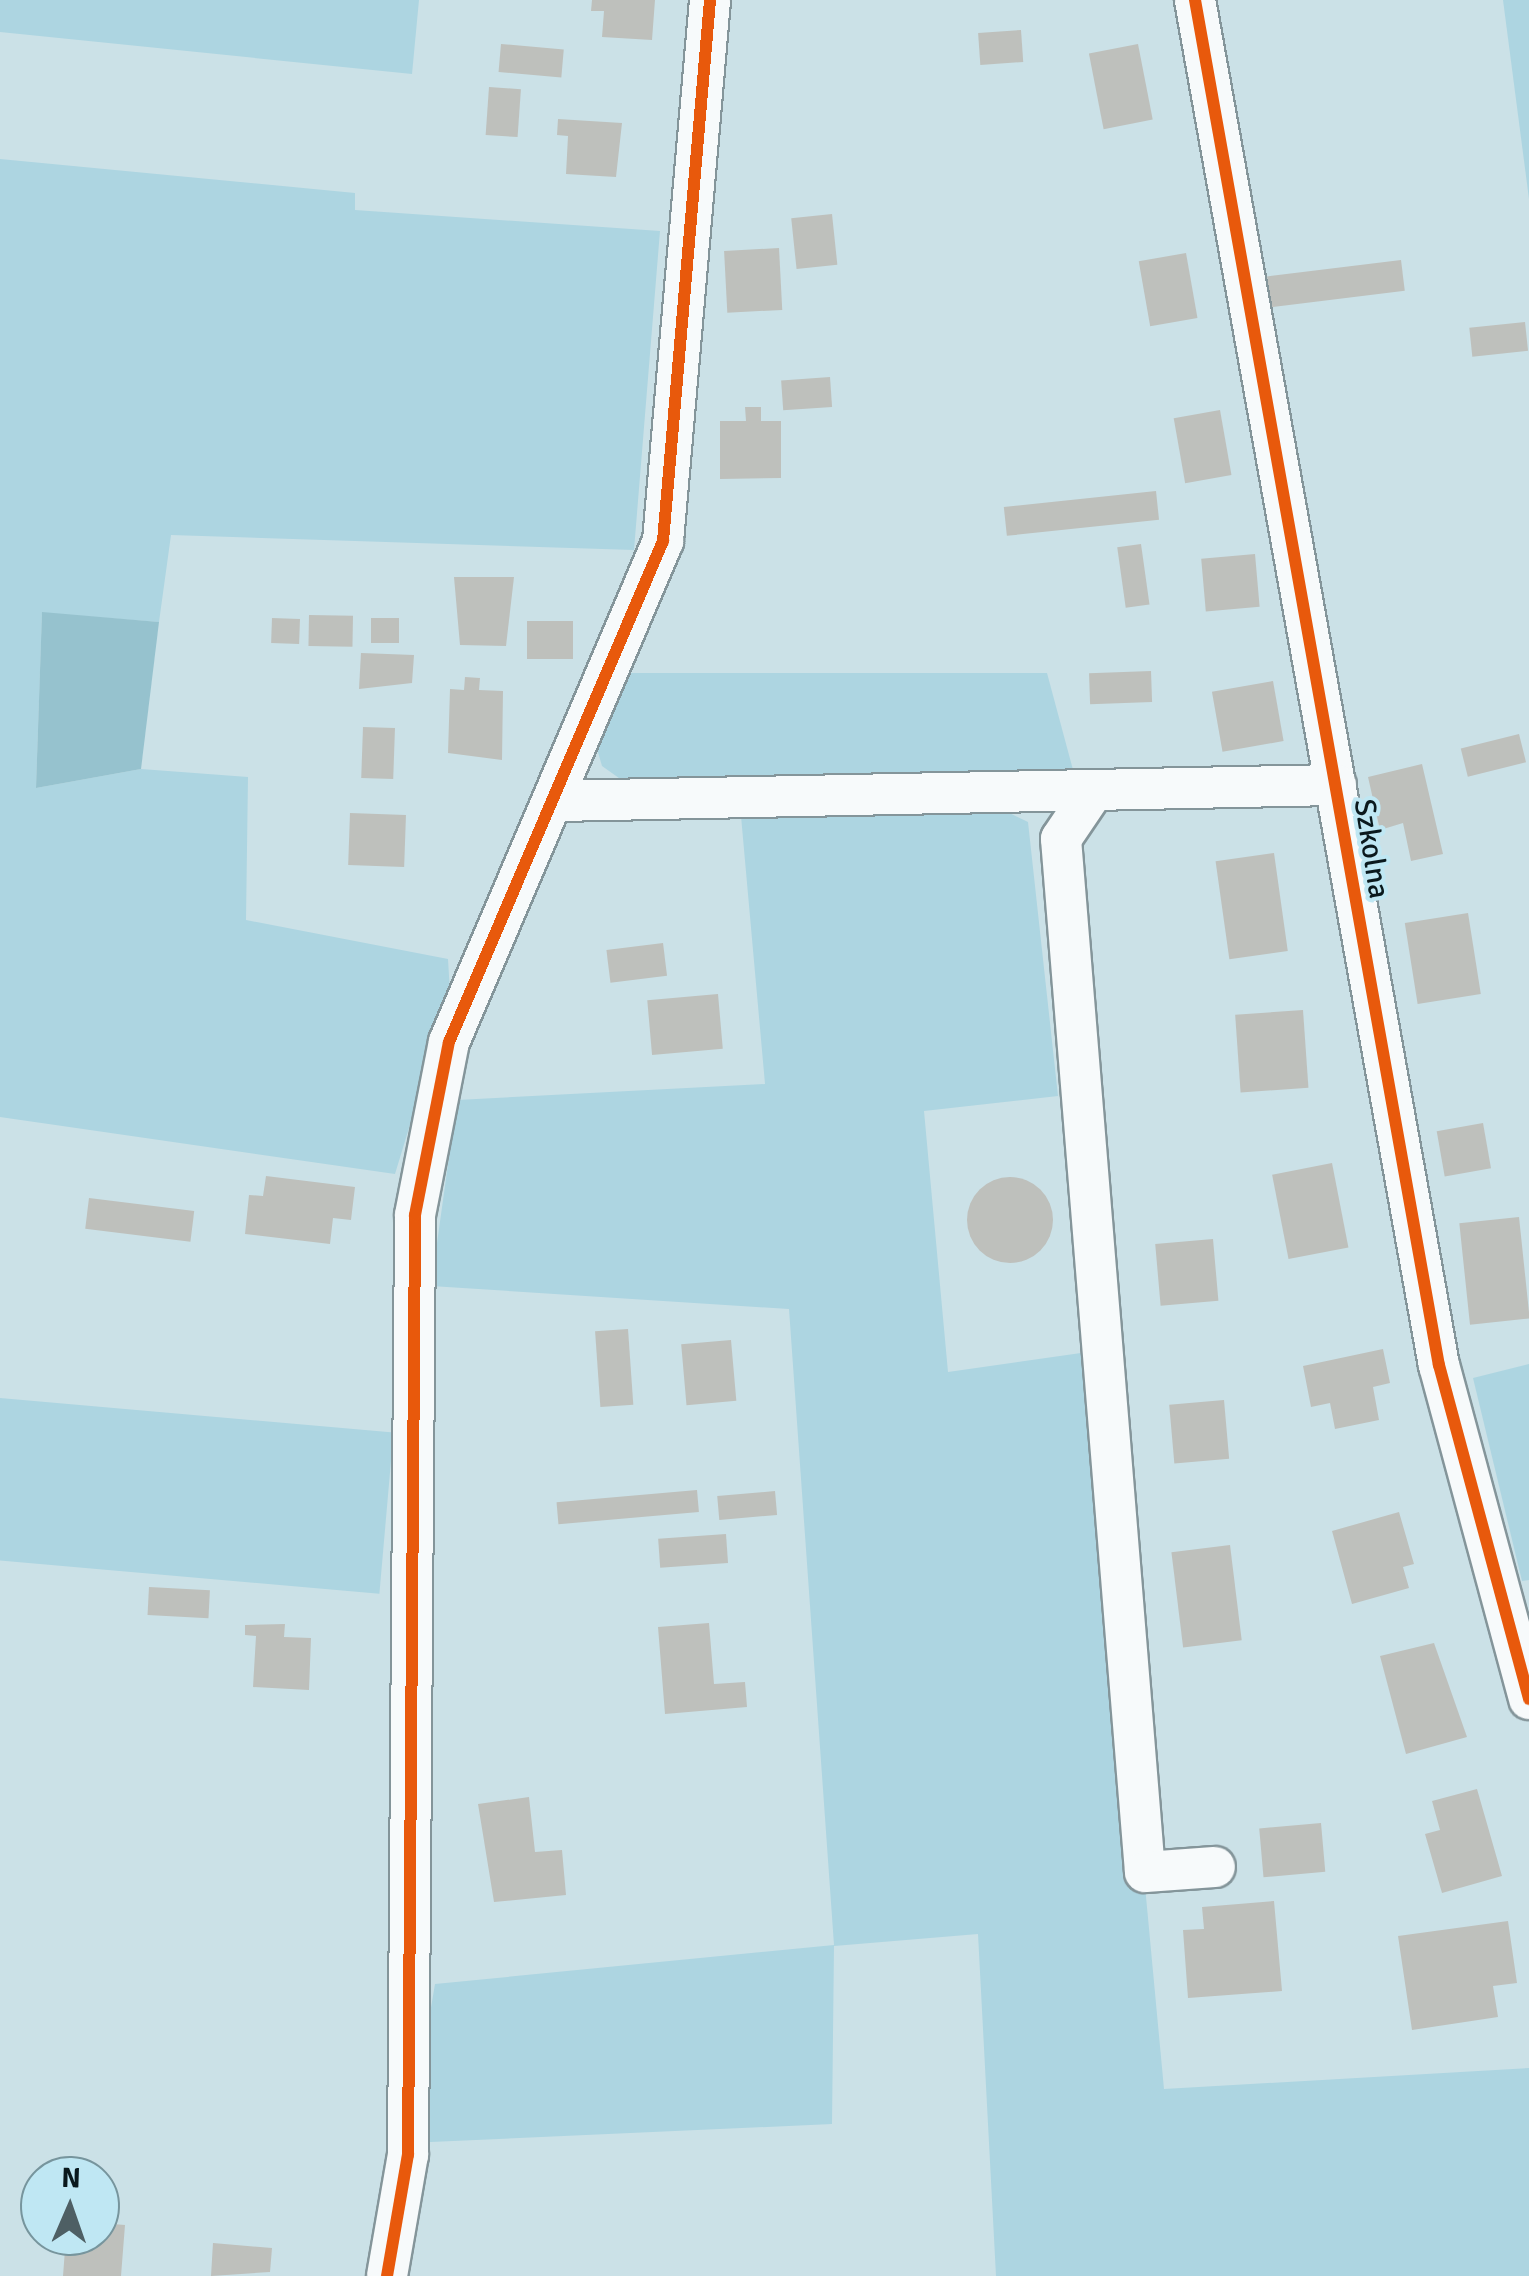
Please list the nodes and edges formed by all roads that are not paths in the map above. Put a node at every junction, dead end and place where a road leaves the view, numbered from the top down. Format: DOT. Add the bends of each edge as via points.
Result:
graph roads {
  1 [pos="710,0"];
  2 [pos="1195,0"];
  3 [pos="1336,786"];
  4 [pos="1094,790"];
  5 [pos="1016,792"];
  6 [pos="558,801"];
  7 [pos="1060,839"];
  8 [pos="1529,1700"];
  9 [pos="1215,1867"];
  10 [pos="387,2276"];
  1 -- 6 [label="street" via="663,541 600,675"];
  2 -- 3 [label="street, Szkolna"];
  3 -- 4 [label="street, Szkolna"];
  3 -- 8 [label="street, Szkolna" via="1439,1365"];
  4 -- 5 [label="street, Szkolna"];
  4 -- 7 [label="street"];
  5 -- 6 [label="street, Szkolna"];
  5 -- 7 [label="street"];
  6 -- 10 [label="street" via="448,1042 414,1215 408,2155"];
  7 -- 9 [label="street" via="1146,1872"];
}
